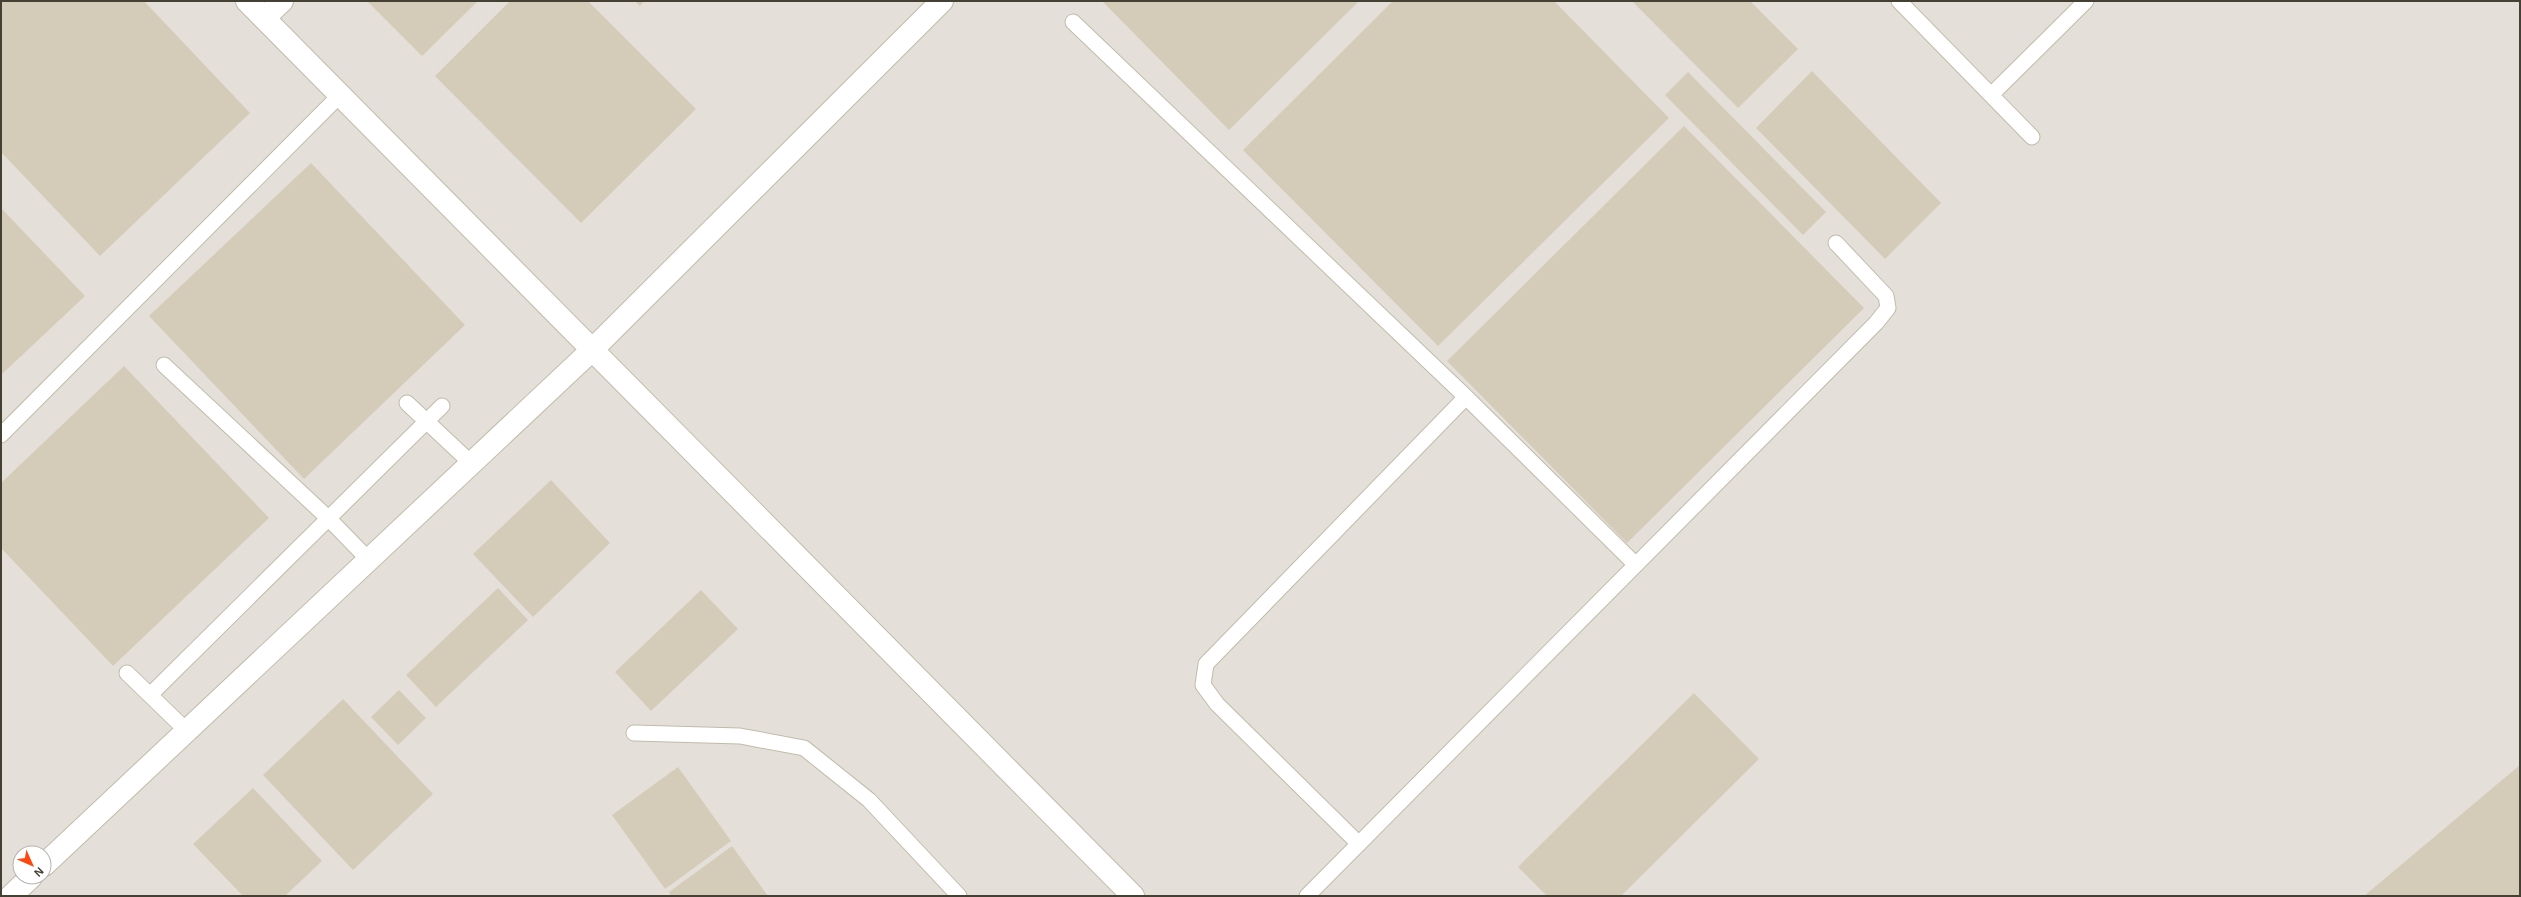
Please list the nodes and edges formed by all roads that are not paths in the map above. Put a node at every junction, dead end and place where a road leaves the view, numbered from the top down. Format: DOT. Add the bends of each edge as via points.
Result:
graph roads {
  1 [pos="247,1"];
  2 [pos="282,1"];
  3 [pos="942,1"];
  4 [pos="1899,1"];
  5 [pos="2086,1"];
  6 [pos="264,18"];
  7 [pos="1073,22"];
  8 [pos="340,95"];
  9 [pos="1991,95"];
  10 [pos="2032,137"];
  11 [pos="1836,243"];
  12 [pos="592,350"];
  13 [pos="164,365"];
  14 [pos="1466,397"];
  15 [pos="407,403"];
  16 [pos="442,406"];
  17 [pos="426,422"];
  18 [pos="1,436"];
  19 [pos="472,464"];
  20 [pos="328,518"];
  21 [pos="369,560"];
  22 [pos="1636,565"];
  23 [pos="127,673"];
  24 [pos="150,695"];
  25 [pos="187,731"];
  26 [pos="634,733"];
  27 [pos="1359,844"];
  28 [pos="52,858"];
  29 [pos="23,885"];
  30 [pos="11,896"];
  31 [pos="959,896"];
  32 [pos="1133,896"];
  33 [pos="1307,896"];
  1 -- 6 [label="street"];
  2 -- 6 [label="street"];
  3 -- 12 [label="street"];
  4 -- 9 [label="lane"];
  5 -- 9 [label="lane"];
  6 -- 8 [label="street"];
  7 -- 14 [label="lane"];
  8 -- 12 [label="street"];
  8 -- 18 [label="lane"];
  9 -- 10 [label="lane"];
  11 -- 22 [label="lane" via="1886,296 1888,308"];
  12 -- 19 [label="street"];
  12 -- 32 [label="street"];
  13 -- 20 [label="lane"];
  14 -- 22 [label="lane"];
  14 -- 27 [label="lane" via="1206,664 1203,685 1218,704"];
  15 -- 17 [label="lane"];
  16 -- 17 [label="lane"];
  17 -- 19 [label="lane"];
  17 -- 20 [label="lane"];
  19 -- 21 [label="street"];
  20 -- 21 [label="lane"];
  20 -- 24 [label="lane"];
  21 -- 25 [label="street"];
  22 -- 27 [label="lane"];
  23 -- 24 [label="lane"];
  24 -- 25 [label="lane"];
  25 -- 28 [label="street"];
  26 -- 31 [label="lane" via="740,736 804,748 869,800"];
  27 -- 33 [label="lane"];
  29 -- 30 [label="street"];
}
